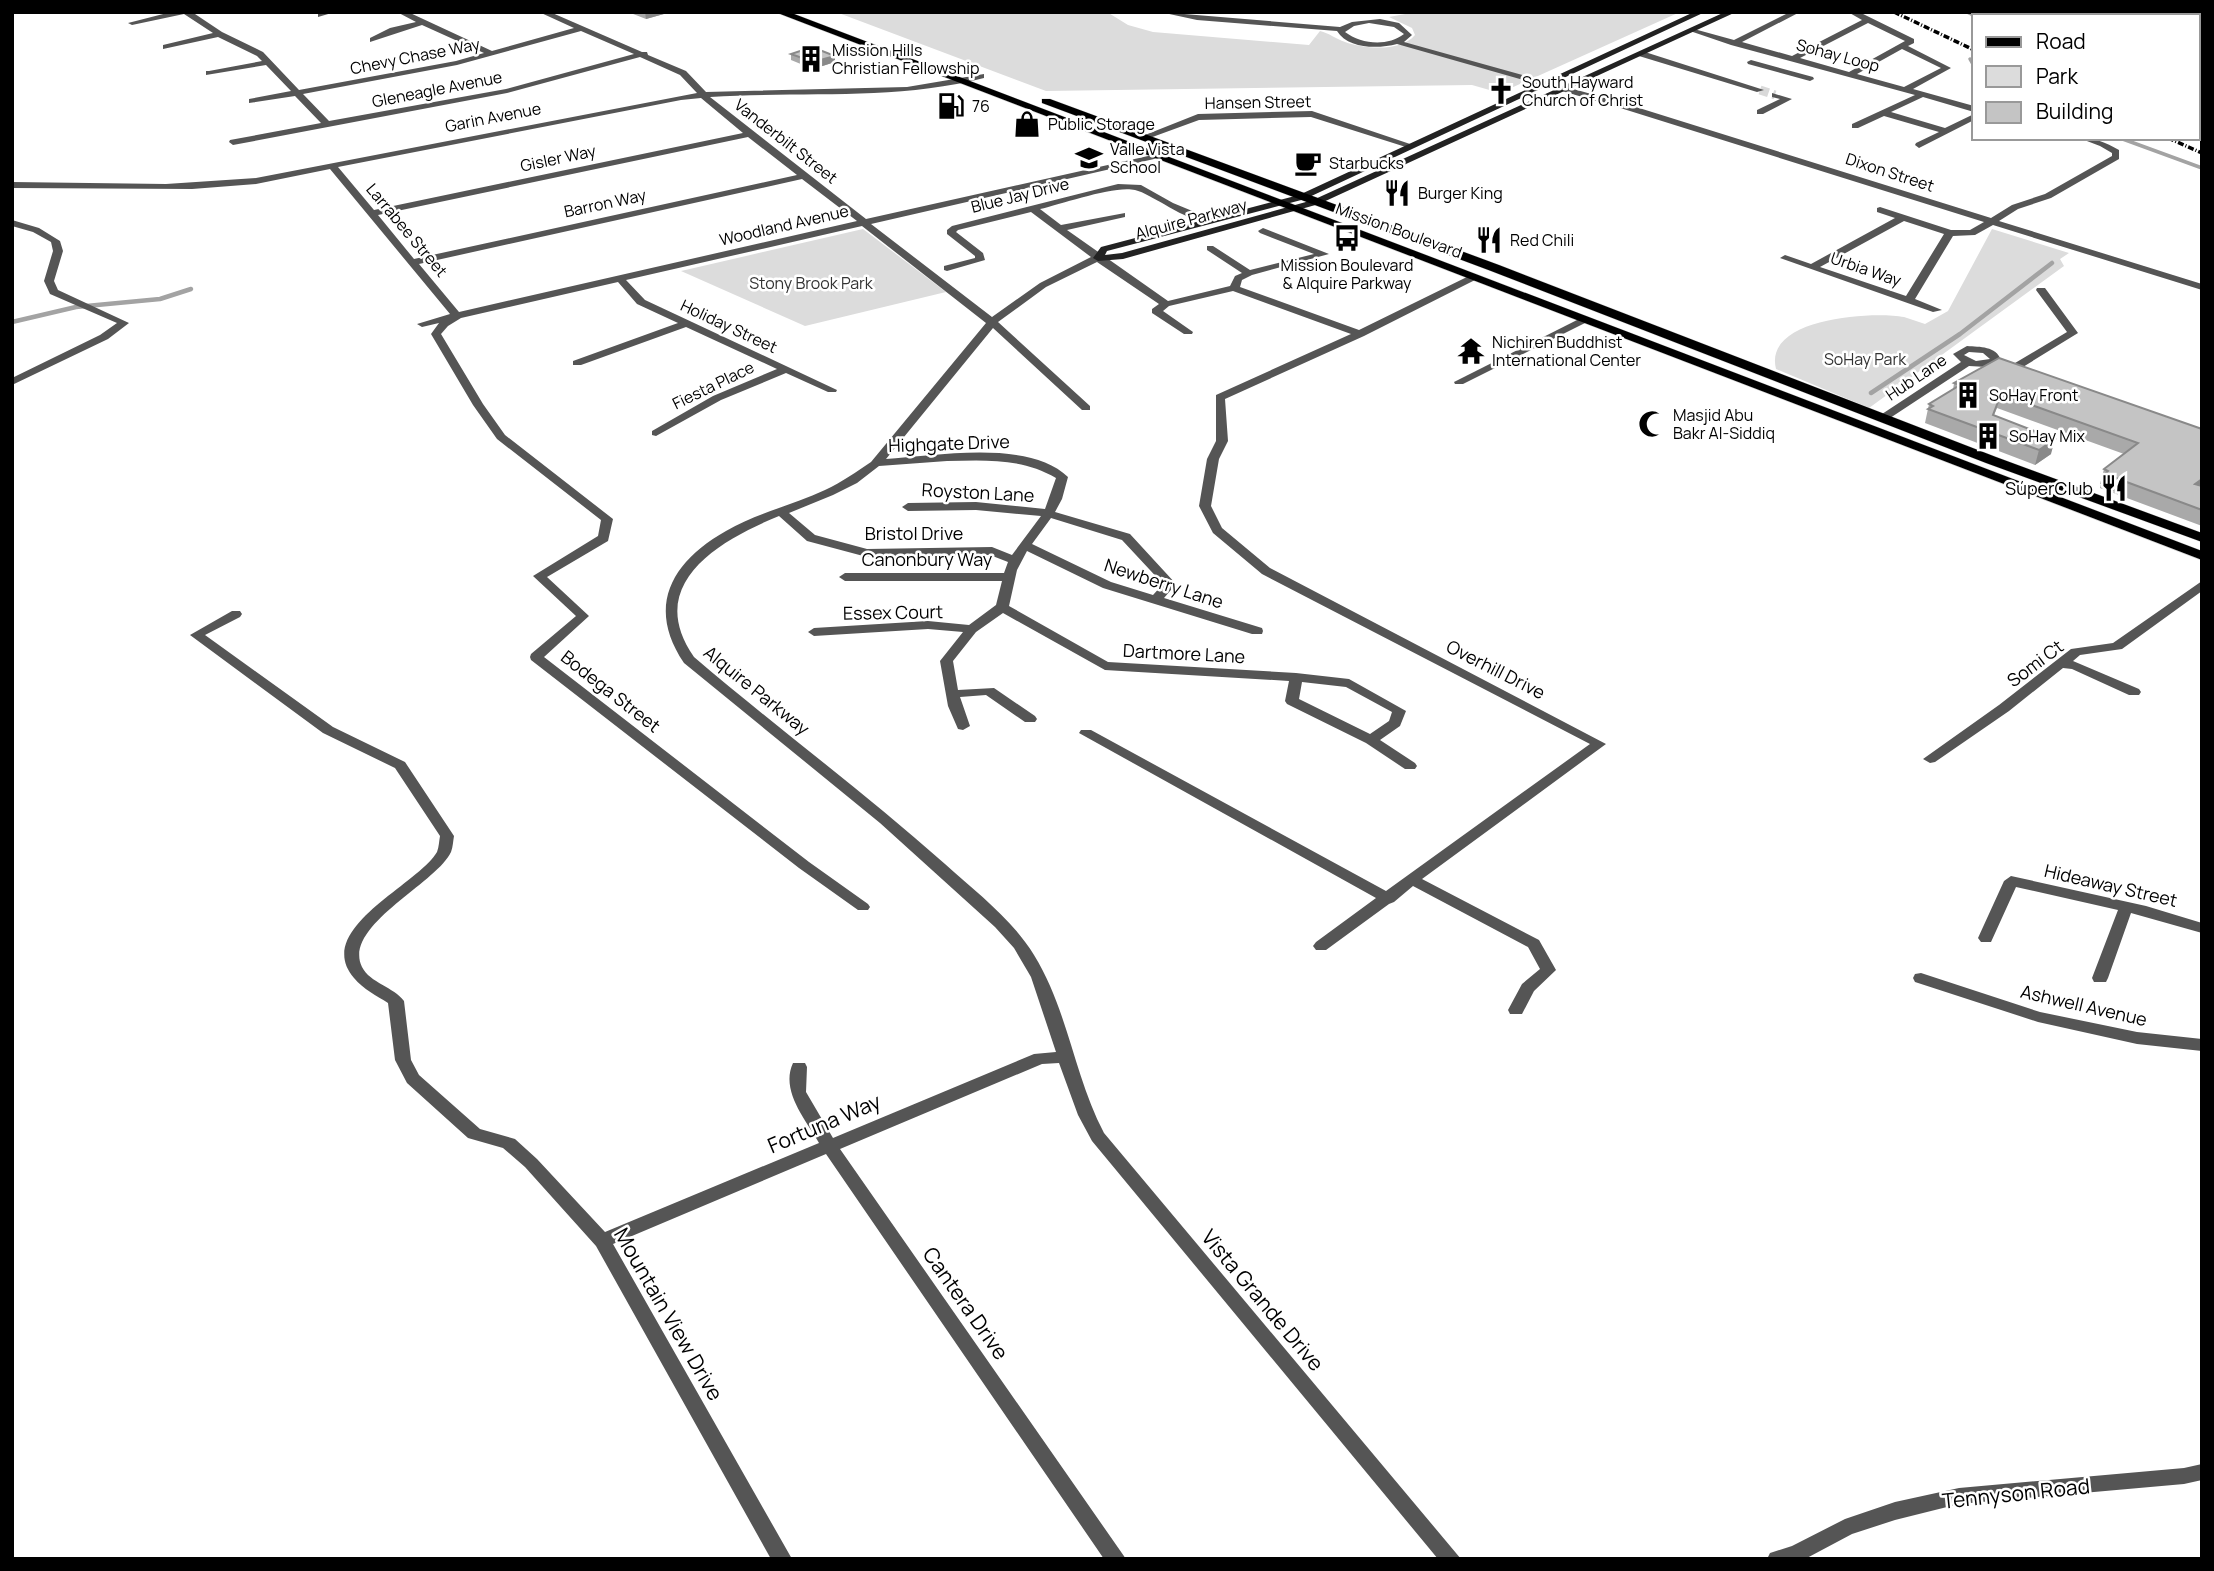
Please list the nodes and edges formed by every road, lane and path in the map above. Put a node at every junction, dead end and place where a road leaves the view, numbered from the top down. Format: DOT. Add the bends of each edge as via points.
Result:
graph roads {
  1 [pos="185,12"];
  2 [pos="331,12"];
  3 [pos="401,12"];
  4 [pos="543,12"];
  5 [pos="780,12"];
  6 [pos="805,12"];
  7 [pos="1164,12"];
  8 [pos="1365,12"];
  9 [pos="1701,12"];
  10 [pos="1732,12"];
  11 [pos="1796,12"];
  12 [pos="1852,12"];
  13 [pos="321,15"];
  14 [pos="1260,17"];
  15 [pos="1868,19"];
  16 [pos="1369,21"];
  17 [pos="425,22"];
  18 [pos="132,23"];
  19 [pos="581,29"];
  20 [pos="1341,29"];
  21 [pos="1694,31"];
  22 [pos="219,34"];
  23 [pos="373,40"];
  24 [pos="1401,40"];
  25 [pos="1734,43"];
  26 [pos="1902,46"];
  27 [pos="166,47"];
  28 [pos="492,54"];
  29 [pos="644,54"];
  30 [pos="1643,54"];
  31 [pos="1793,59"];
  32 [pos="270,62"];
  33 [pos="1751,62"];
  34 [pos="1830,69"];
  35 [pos="209,72"];
  36 [pos="1851,74"];
  37 [pos="981,76"];
  38 [pos="1810,79"];
  39 [pos="964,81"];
  40 [pos="1549,83"];
  41 [pos="1792,86"];
  42 [pos="1568,89"];
  43 [pos="1908,89"];
  44 [pos="1760,90"];
  45 [pos="295,93"];
  46 [pos="704,94"];
  47 [pos="1924,94"];
  48 [pos="1776,95"];
  49 [pos="252,101"];
  50 [pos="1972,106"];
  51 [pos="1760,112"];
  52 [pos="1884,113"];
  53 [pos="1972,118"];
  54 [pos="327,124"];
  55 [pos="1855,127"];
  56 [pos="1946,131"];
  57 [pos="750,134"];
  58 [pos="1144,137"];
  59 [pos="2088,140"];
  60 [pos="233,142"];
  61 [pos="1919,145"];
  62 [pos="1412,146"];
  63 [pos="1154,156"];
  64 [pos="331,165"];
  65 [pos="804,176"];
  66 [pos="12,186"];
  67 [pos="1302,197"];
  68 [pos="1316,202"];
  69 [pos="1277,204"];
  70 [pos="1034,209"];
  71 [pos="1293,210"];
  72 [pos="1880,210"];
  73 [pos="373,213"];
  74 [pos="1122,215"];
  75 [pos="1903,218"];
  76 [pos="1209,220"];
  77 [pos="1992,221"];
  78 [pos="12,223"];
  79 [pos="865,223"];
  80 [pos="1058,229"];
  81 [pos="1263,231"];
  82 [pos="1950,233"];
  83 [pos="1210,248"];
  84 [pos="1098,258"];
  85 [pos="1785,258"];
  86 [pos="413,262"];
  87 [pos="1812,267"];
  88 [pos="947,268"];
  89 [pos="1249,273"];
  90 [pos="1474,277"];
  91 [pos="621,280"];
  92 [pos="2202,286"];
  93 [pos="1234,288"];
  94 [pos="2041,290"];
  95 [pos="1909,300"];
  96 [pos="1166,304"];
  97 [pos="1937,310"];
  98 [pos="457,316"];
  99 [pos="1583,320"];
  100 [pos="992,323"];
  101 [pos="422,324"];
  102 [pos="684,324"];
  103 [pos="1188,332"];
  104 [pos="1360,334"];
  105 [pos="577,363"];
  106 [pos="2014,368"];
  107 [pos="785,369"];
  108 [pos="2027,372"];
  109 [pos="12,382"];
  110 [pos="1460,382"];
  111 [pos="832,390"];
  112 [pos="1086,408"];
  113 [pos="1882,418"];
  114 [pos="656,433"];
  115 [pos="876,463"];
  116 [pos="908,507"];
  117 [pos="781,512"];
  118 [pos="1047,513"];
  119 [pos="2202,538"];
  120 [pos="1026,545"];
  121 [pos="2202,556"];
  122 [pos="1015,561"];
  123 [pos="845,577"];
  124 [pos="1008,577"];
  125 [pos="2202,585"];
  126 [pos="1156,600"];
  127 [pos="1002,607"];
  128 [pos="236,614"];
  129 [pos="972,629"];
  130 [pos="1257,631"];
  131 [pos="814,632"];
  132 [pos="2060,664"];
  133 [pos="1296,677"];
  134 [pos="2134,692"];
  135 [pos="953,694"];
  136 [pos="1030,719"];
  137 [pos="963,726"];
  138 [pos="1086,733"];
  139 [pos="1371,740"];
  140 [pos="1930,760"];
  141 [pos="1410,766"];
  142 [pos="1414,881"];
  143 [pos="1389,899"];
  144 [pos="863,907"];
  145 [pos="2126,907"];
  146 [pos="2202,928"];
  147 [pos="1986,938"];
  148 [pos="1321,946"];
  149 [pos="1921,978"];
  150 [pos="2100,978"];
  151 [pos="1516,1010"];
  152 [pos="2202,1045"];
  153 [pos="1065,1057"];
  154 [pos="799,1067"];
  155 [pos="829,1146"];
  156 [pos="602,1241"];
  157 [pos="2202,1472"];
  158 [pos="1794,1556"];
  159 [pos="782,1559"];
  160 [pos="1115,1559"];
  161 [pos="1451,1559"];
  162 [pos="1777,1559"];
  1 -- 18 [label="street"];
  1 -- 22 [label="street"];
  2 -- 13 [label="street"];
  3 -- 17 [label="street"];
  4 -- 19 [label="street, Vanderbilt Street"];
  5 -- 39 [label="main road, Mission Boulevard"];
  6 -- 37 [label="main road, Mission Boulevard"];
  7 -- 14 [label="street" via="1197,18"];
  8 -- 16 [label="street"];
  9 -- 40 [label="main road, Alquire Parkway"];
  10 -- 21 [label="main road, Alquire Parkway"];
  11 -- 25 [label="street"];
  12 -- 15 [label="street"];
  14 -- 20 [label="street"];
  15 -- 26 [label="street" via="1911,40"];
  15 -- 31 [label="street"];
  16 -- 20 [label="street"];
  16 -- 24 [label="street" via="1401,26 1408,33"];
  17 -- 23 [label="street"];
  17 -- 28 [label="street"];
  19 -- 28 [label="street, Chevy Chase Way"];
  19 -- 29 [label="street, Vanderbilt Street"];
  20 -- 24 [label="street" via="1343,36 1359,42"];
  21 -- 25 [label="street, Sohay Loop"];
  21 -- 30 [label="main road, Alquire Parkway"];
  22 -- 27 [label="street"];
  22 -- 32 [label="street"];
  24 -- 40 [label="street, Dixon Street"];
  25 -- 31 [label="street, Sohay Loop"];
  26 -- 36 [label="street"];
  26 -- 43 [label="street" via="1947,68"];
  28 -- 45 [label="street, Chevy Chase Way"];
  29 -- 46 [label="street, Vanderbilt Street" via="683,73"];
  29 -- 54 [label="street, Gleneagle Avenue" via="507,91"];
  30 -- 42 [label="main road, Alquire Parkway"];
  30 -- 44 [label="street"];
  31 -- 34 [label="street, Sohay Loop"];
  32 -- 35 [label="street"];
  32 -- 45 [label="street"];
  33 -- 38 [label="street"];
  34 -- 36 [label="street, Sohay Loop"];
  34 -- 38 [label="street"];
  36 -- 43 [label="street, Sohay Loop"];
  37 -- 39 [label="street, Garin Avenue"];
  37 -- 58 [label="main road, Mission Boulevard"];
  38 -- 41 [label="street"];
  39 -- 46 [label="street, Garin Avenue" via="912,90"];
  39 -- 63 [label="main road, Mission Boulevard"];
  40 -- 42 [label="street, Dixon Street"];
  40 -- 62 [label="main road, Alquire Parkway"];
  42 -- 68 [label="main road, Alquire Parkway"];
  42 -- 77 [label="street, Dixon Street"];
  43 -- 47 [label="street, Sohay Loop"];
  45 -- 49 [label="street, Chevy Chase Way"];
  45 -- 54 [label="street"];
  46 -- 57 [label="street, Vanderbilt Street"];
  46 -- 64 [label="street, Garin Avenue"];
  47 -- 50 [label="street, Sohay Loop"];
  47 -- 52 [label="street"];
  48 -- 51 [label="street" via="1788,99"];
  52 -- 55 [label="street"];
  52 -- 56 [label="street"];
  53 -- 56 [label="street"];
  54 -- 60 [label="street, Gleneagle Avenue"];
  56 -- 61 [label="street"];
  57 -- 65 [label="street, Vanderbilt Street"];
  57 -- 73 [label="street, Gisler Way"];
  58 -- 62 [label="street, Hansen Street" via="1198,117 1312,114"];
  58 -- 67 [label="main road, Mission Boulevard"];
  59 -- 77 [label="street" via="2109,147 2116,157"];
  62 -- 67 [label="main road, Alquire Parkway"];
  63 -- 69 [label="main road, Mission Boulevard"];
  63 -- 79 [label="street, Woodland Avenue"];
  64 -- 66 [label="street, Garin Avenue" via="256,181 203,186"];
  64 -- 73 [label="street, Larrabee Street"];
  65 -- 79 [label="street, Vanderbilt Street"];
  65 -- 86 [label="street, Barron Way"];
  67 -- 68 [label="main road, Mission Boulevard"];
  67 -- 69 [label="main road, Alquire Parkway"];
  68 -- 71 [label="main road, Alquire Parkway"];
  68 -- 113 [label="main road, Mission Boulevard"];
  69 -- 71 [label="main road, Mission Boulevard"];
  69 -- 76 [label="main road, Alquire Parkway"];
  70 -- 76 [label="street, Blue Jay Drive" via="1131,185"];
  70 -- 80 [label="street"];
  70 -- 88 [label="street, Blue Jay Drive" via="955,228 950,232 980,255 980,260"];
  71 -- 84 [label="main road, Alquire Parkway" via="1123,256"];
  71 -- 90 [label="main road, Mission Boulevard"];
  72 -- 75 [label="street"];
  73 -- 86 [label="street, Larrabee Street"];
  74 -- 80 [label="street"];
  75 -- 82 [label="street"];
  75 -- 87 [label="street"];
  76 -- 84 [label="main road, Alquire Parkway" via="1104,249"];
  77 -- 82 [label="street" via="1972,233"];
  77 -- 92 [label="street, Dixon Street"];
  78 -- 109 [label="street" via="55,241 58,251 49,281 54,292 124,323"];
  79 -- 91 [label="street, Woodland Avenue"];
  79 -- 100 [label="street, Vanderbilt Street"];
  80 -- 84 [label="street"];
  81 -- 89 [label="street" via="1324,254"];
  82 -- 95 [label="street"];
  83 -- 89 [label="street"];
  84 -- 96 [label="street"];
  84 -- 100 [label="street, Alquire Parkway" via="1054,277"];
  85 -- 87 [label="street, Urbia Way"];
  86 -- 98 [label="street, Larrabee Street"];
  87 -- 95 [label="street, Urbia Way"];
  89 -- 93 [label="street" via="1238,278"];
  90 -- 99 [label="main road, Mission Boulevard"];
  90 -- 104 [label="street, Overhill Drive"];
  91 -- 98 [label="street, Woodland Avenue"];
  91 -- 102 [label="street, Holiday Street" via="641,302"];
  93 -- 96 [label="street"];
  93 -- 104 [label="street"];
  94 -- 106 [label="street" via="2073,333"];
  95 -- 97 [label="street, Urbia Way"];
  96 -- 103 [label="street" via="1156,311"];
  98 -- 101 [label="street, Woodland Avenue"];
  98 -- 144 [label="street, Bodega Street" via="436,334 501,437 607,519 604,538 539,576 583,617 536,657"];
  99 -- 110 [label="street"];
  99 -- 121 [label="main road, Mission Boulevard"];
  100 -- 112 [label="street, Vanderbilt Street"];
  100 -- 115 [label="street, Alquire Parkway"];
  102 -- 105 [label="street"];
  102 -- 107 [label="street, Holiday Street"];
  104 -- 142 [label="street, Overhill Drive" via="1220,397 1222,441 1213,459 1205,506 1217,530 1266,571 1599,744"];
  106 -- 108 [label="street, Hub Lane"];
  106 -- 113 [label="street, Hub Lane" via="1968,362"];
  107 -- 111 [label="street, Holiday Street"];
  107 -- 114 [label="street, Fiesta Place" via="717,398"];
  113 -- 119 [label="main road, Mission Boulevard"];
  115 -- 117 [label="street, Alquire Parkway" via="831,493"];
  115 -- 118 [label="street, Highgate Drive" via="1025,459 1050,467 1062,477 1061,492"];
  116 -- 118 [label="street, Royston Lane" via="976,506"];
  117 -- 122 [label="street, Bristol Drive" via="811,538 867,553 992,551"];
  117 -- 153 [label="street, Alquire Parkway" via="736,528 687,567 674,587 669,607 681,650 998,921 1026,954 1039,979"];
  118 -- 120 [label="street, Highgate Drive"];
  118 -- 126 [label="street, Royston Lane" via="1126,537 1170,584"];
  120 -- 122 [label="street, Highgate Drive"];
  120 -- 126 [label="street, Newberry Lane" via="1107,585"];
  122 -- 124 [label="street, Highgate Drive"];
  123 -- 124 [label="street, Canonbury Way"];
  124 -- 127 [label="street, Highgate Drive"];
  125 -- 132 [label="street, Somi Ct" via="2116,646 2076,652"];
  126 -- 130 [label="street, Newberry Lane"];
  127 -- 129 [label="street"];
  127 -- 133 [label="street, Dartmore Lane" via="1105,666"];
  128 -- 156 [label="street, Mountain View Drive" via="196,635 328,730 400,765 447,836 445,850 433,865 368,922 352,945 353,965 367,981 397,1001 403,1060 412,1079 474,1135 509,1143"];
  129 -- 131 [label="street, Essex Court" via="929,625"];
  129 -- 135 [label="street" via="946,661"];
  132 -- 134 [label="street" via="2074,665"];
  132 -- 140 [label="street, Somi Ct"];
  133 -- 139 [label="street" via="1292,701"];
  133 -- 139 [label="street, Dartmore Lane" via="1349,683 1399,711 1395,723"];
  135 -- 136 [label="street" via="989,691"];
  135 -- 137 [label="street"];
  138 -- 143 [label="street"];
  139 -- 141 [label="street"];
  142 -- 143 [label="street, Overhill Drive"];
  142 -- 151 [label="street" via="1534,944 1548,970 1528,988"];
  143 -- 148 [label="street, Overhill Drive"];
  145 -- 146 [label="street, Hideaway Street"];
  145 -- 147 [label="street, Hideaway Street" via="2011,881"];
  145 -- 150 [label="street"];
  149 -- 152 [label="street, Ashwell Avenue" via="2038,1017 2137,1038"];
  153 -- 155 [label="street, Fortuna Way" via="1040,1058"];
  153 -- 161 [label="street, Vista Grande Drive" via="1082,1111 1098,1137"];
  154 -- 155 [label="street, Cantera Drive" via="798,1093"];
  155 -- 156 [label="street, Fortuna Way"];
  155 -- 160 [label="street, Cantera Drive"];
  156 -- 159 [label="street, Mountain View Drive"];
  157 -- 158 [label="street, Tennyson Road" via="1959,1496 1845,1528"];
  158 -- 162 [label="street, Tennyson Road"];
}
